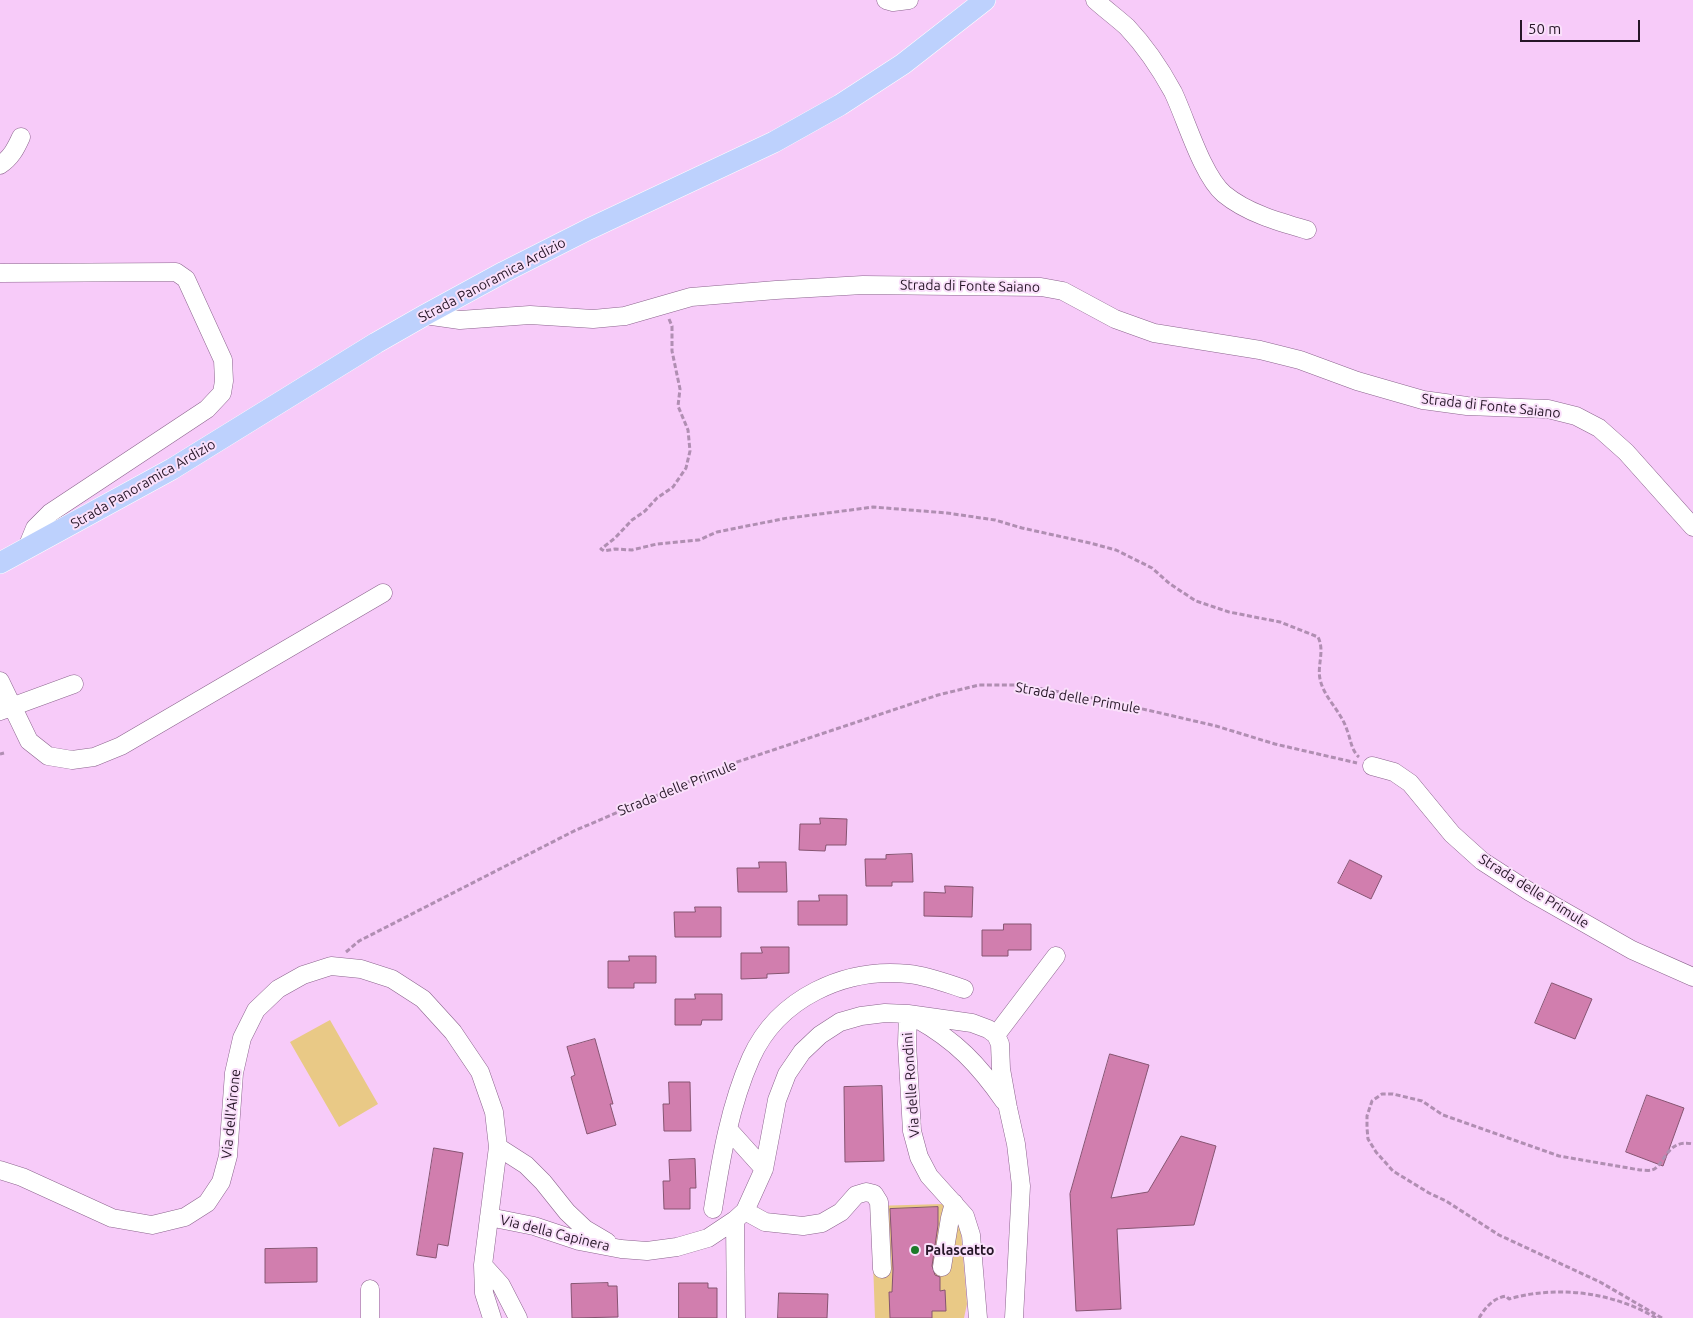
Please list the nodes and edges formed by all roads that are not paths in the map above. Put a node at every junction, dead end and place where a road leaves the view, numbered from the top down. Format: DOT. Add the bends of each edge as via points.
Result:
graph roads {
  1 [pos="886,0"];
  2 [pos="909,0"];
  3 [pos="1095,0"];
  4 [pos="981,1"];
  5 [pos="21,137"];
  6 [pos="0,165"];
  7 [pos="1307,230"];
  8 [pos="0,273"];
  9 [pos="425,315"];
  10 [pos="1693,527"];
  11 [pos="26,550"];
  12 [pos="0,563"];
  13 [pos="383,593"];
  14 [pos="0,681"];
  15 [pos="74,684"];
  16 [pos="6,709"];
  17 [pos="1372,766"];
  18 [pos="1056,956"];
  19 [pos="1693,977"];
  20 [pos="964,989"];
  21 [pos="908,1014"];
  22 [pos="996,1035"];
  23 [pos="1008,1108"];
  24 [pos="728,1129"];
  25 [pos="498,1147"];
  26 [pos="764,1169"];
  27 [pos="0,1170"];
  28 [pos="954,1203"];
  29 [pos="713,1209"];
  30 [pos="740,1216"];
  31 [pos="489,1217"];
  32 [pos="621,1249"];
  33 [pos="483,1265"];
  34 [pos="942,1267"];
  35 [pos="882,1269"];
  36 [pos="370,1289"];
  37 [pos="484,1293"];
  38 [pos="370,1318"];
  39 [pos="478,1318"];
  40 [pos="492,1318"];
  41 [pos="518,1318"];
  42 [pos="736,1318"];
  43 [pos="978,1318"];
  44 [pos="1014,1318"];
  1 -- 2 [label="street"];
  3 -- 7 [label="street" via="1127,28 1149,56 1172,92 1208,173 1223,193 1277,222"];
  4 -- 9 [label="main road, Strada Panoramica Ardizio" via="903,64 840,106 774,142 589,229"];
  5 -- 6 [label="street"];
  8 -- 11 [label="street" via="176,272 186,279 222,360 224,381 222,393 207,408 50,513 35,528"];
  9 -- 10 [label="street, Strada di Fonte Saiano" via="460,320 530,314 593,319 625,316 691,297 863,285 1042,287 1063,291 1115,319 1154,333 1260,350 1423,400 1467,406 1548,409 1576,416 1599,428 1626,452"];
  9 -- 11 [label="main road, Strada Panoramica Ardizio" via="172,469"];
  11 -- 12 [label="main road, Strada Panoramica Ardizio"];
  13 -- 16 [label="street" via="121,746 94,757 72,760 48,756 29,741"];
  14 -- 16 [label="street"];
  15 -- 16 [label="street"];
  17 -- 19 [label="street, Strada delle Primule" via="1394,772 1410,783 1452,834 1482,861 1632,950"];
  18 -- 22 [label="street"];
  20 -- 24 [label="street" via="909,974 883,973 852,976 823,986 795,1003 771,1026 752,1057"];
  21 -- 22 [label="street, Via delle Rondini" via="972,1023"];
  21 -- 23 [label="street, Via delle Rondini" via="962,1050 986,1075"];
  21 -- 26 [label="street" via="884,1013 840,1022 802,1052 787,1074 778,1100"];
  21 -- 28 [label="street, Via delle Rondini" via="914,1140 930,1176"];
  22 -- 23 [label="street, Via delle Rondini"];
  23 -- 44 [label="street, Via delle Rondini" via="1021,1186"];
  24 -- 26 [label="street"];
  24 -- 29 [label="street"];
  25 -- 27 [label="street, Via dell'Airone" via="494,1112 480,1072 453,1032 423,999 392,979 361,968 331,966 278,988 256,1010 242,1038 234,1072 228,1156 221,1182 207,1203 185,1217 152,1225 112,1218 22,1176"];
  25 -- 31 [label="street"];
  25 -- 32 [label="street, Via della Capinera" via="538,1176 585,1229"];
  26 -- 30 [label="street"];
  28 -- 34 [label="street"];
  28 -- 43 [label="street, Via delle Rondini" via="965,1216 971,1235"];
  30 -- 32 [label="street, Via della Capinera" via="708,1238 677,1247 647,1251"];
  30 -- 35 [label="street" via="803,1226 822,1223 840,1212 856,1195 874,1194 879,1202"];
  30 -- 42 [label="street"];
  31 -- 32 [label="street, Via della Capinera"];
  31 -- 33 [label="street"];
  33 -- 37 [label="street"];
  33 -- 41 [label="street" via="501,1285"];
  36 -- 38 [label="street"];
  37 -- 39 [label="street"];
  37 -- 40 [label="street"];
}
